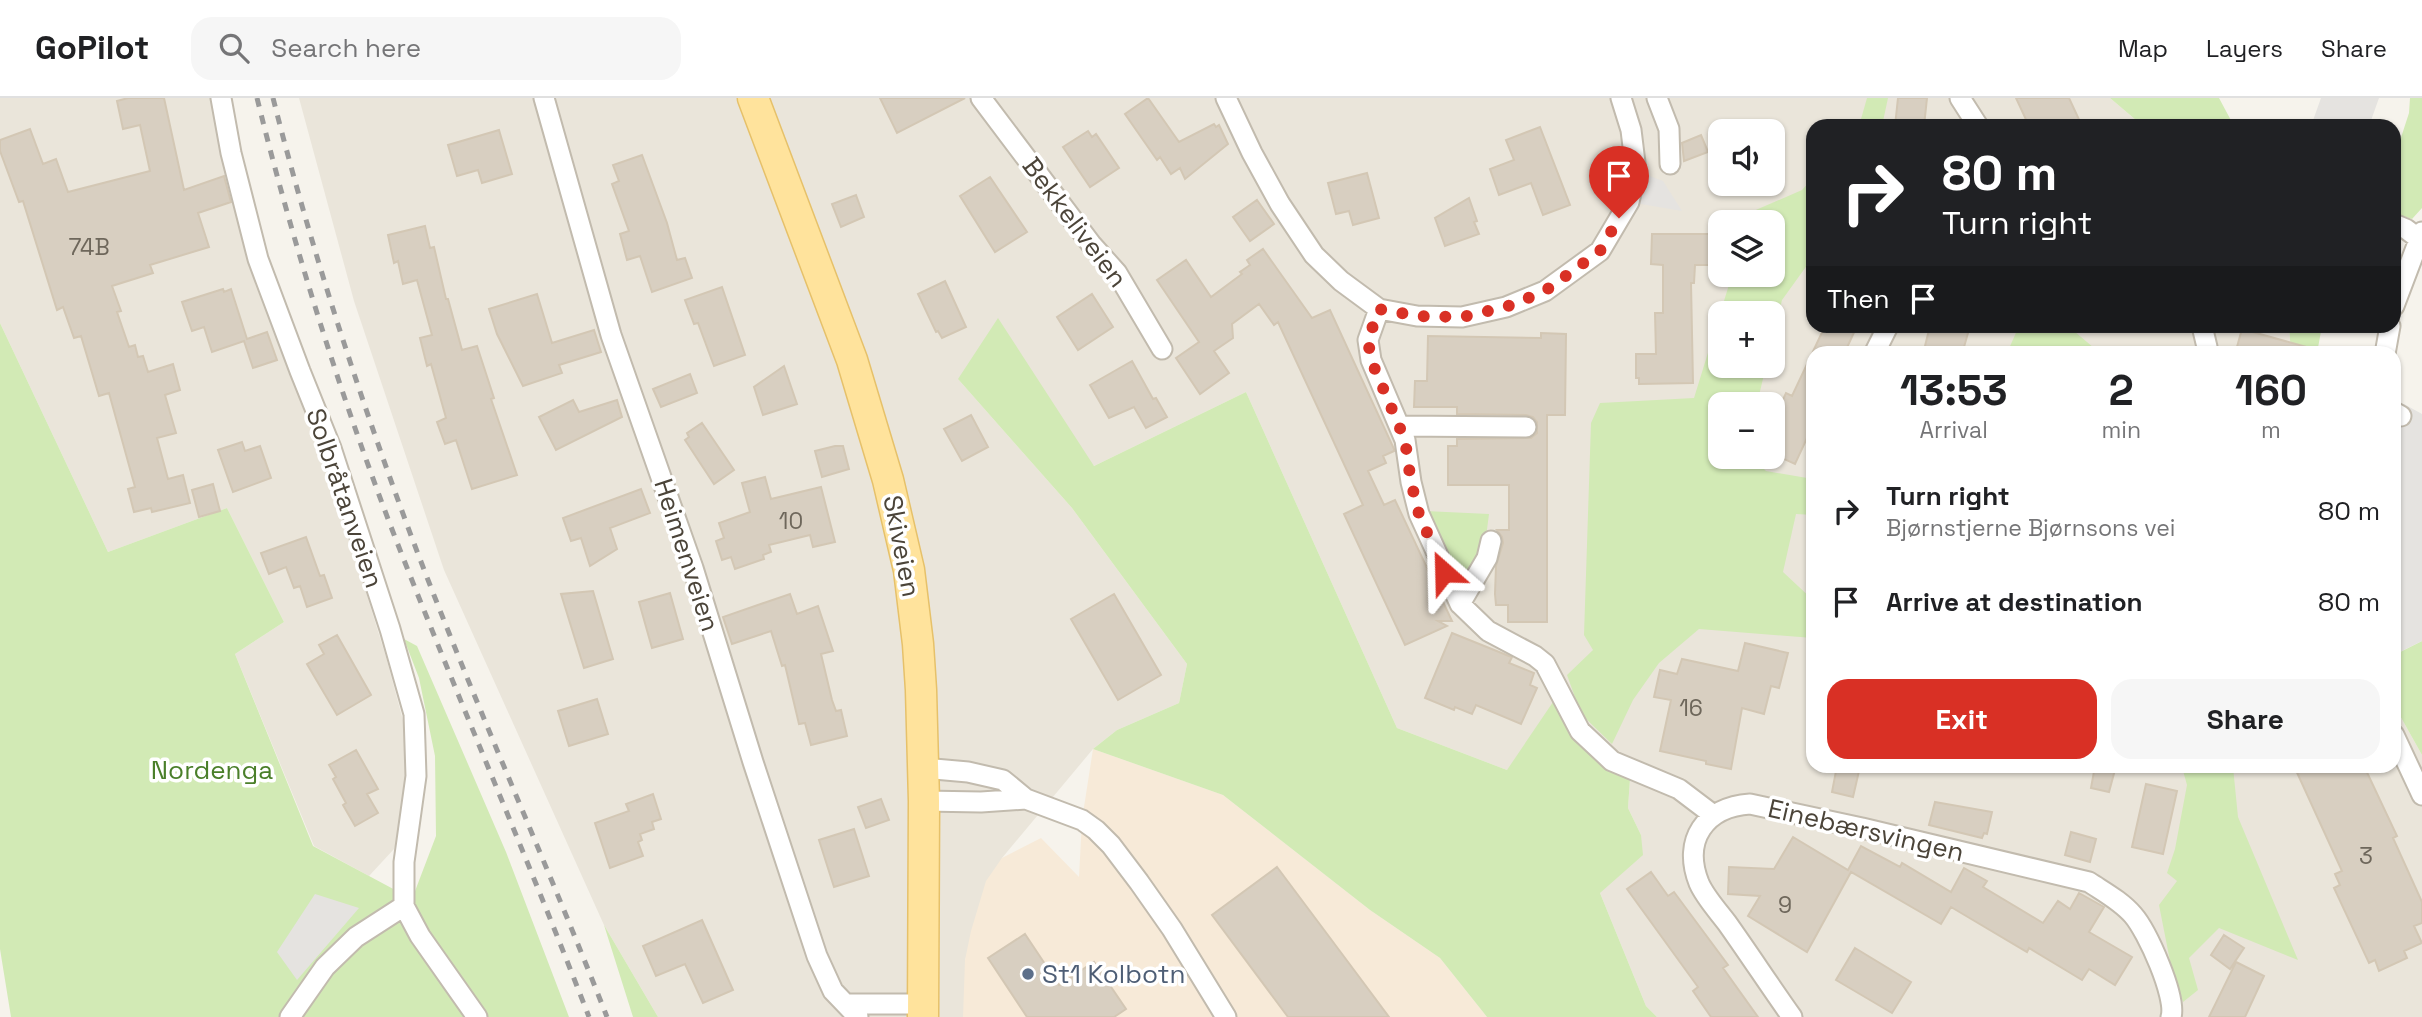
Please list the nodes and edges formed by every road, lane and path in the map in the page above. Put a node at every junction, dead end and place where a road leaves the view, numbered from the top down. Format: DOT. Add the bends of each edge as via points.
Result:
graph roads {
  1 [pos="221,98"];
  2 [pos="544,98"];
  3 [pos="753,98"];
  4 [pos="982,98"];
  5 [pos="1226,98"];
  6 [pos="1622,98"];
  7 [pos="1657,98"];
  8 [pos="1960,98"];
  9 [pos="1974,119"];
  10 [pos="1670,164"];
  11 [pos="2401,227"];
  12 [pos="2420,235"];
  13 [pos="2401,287"];
  14 [pos="1379,309"];
  15 [pos="1162,349"];
  16 [pos="1400,426"];
  17 [pos="1525,427"];
  18 [pos="1490,541"];
  19 [pos="1460,604"];
  20 [pos="2401,750"];
  21 [pos="923,768"];
  22 [pos="2422,795"];
  23 [pos="1026,799"];
  24 [pos="924,801"];
  25 [pos="1712,814"];
  26 [pos="404,906"];
  27 [pos="923,1010"];
  28 [pos="852,1011"];
  29 [pos="290,1017"];
  30 [pos="477,1017"];
  31 [pos="1226,1017"];
  32 [pos="1792,1017"];
  33 [pos="2171,1017"];
  1 -- 26 [label="street, Solbråtanveien" via="258,259 331,448 414,714 416,776 404,862"];
  2 -- 28 [label="street, Heimenveien" via="611,335 693,568 813,943 827,982"];
  3 -- 21 [label="main road, Skiveien" via="839,322 888,480 909,570 917,632"];
  4 -- 15 [label="street, Bekkeliveien" via="1117,273"];
  5 -- 14 [label="street" via="1280,204 1314,255"];
  6 -- 14 [label="street" via="1636,171 1629,202 1600,251 1545,291 1506,307 1462,317"];
  7 -- 10 [label="street" via="1669,128"];
  8 -- 9 [label="street"];
  11 -- 12 [label="street"];
  12 -- 13 [label="street"];
  14 -- 16 [label="street" via="1370,328 1368,349"];
  16 -- 17 [label="street"];
  16 -- 19 [label="street" via="1419,514"];
  18 -- 19 [label="street" via="1487,558"];
  19 -- 25 [label="street" via="1488,631 1545,664 1580,731 1612,761 1679,789"];
  20 -- 22 [label="street"];
  21 -- 23 [label="street" via="1003,780"];
  21 -- 24 [label="main road, Skiveien"];
  23 -- 24 [label="street"];
  23 -- 31 [label="street" via="1082,820 1111,845 1172,929"];
  24 -- 27 [label="main road, Skiveien"];
  25 -- 32 [label="street" via="1701,828 1692,857 1700,884"];
  25 -- 33 [label="street, Einebærsvingen" via="1750,804 2089,882 2135,917 2168,985"];
  26 -- 29 [label="street" via="356,937 326,967"];
  26 -- 30 [label="street, Solbråtanveien"];
  27 -- 28 [label="street, Heimenveien"];
}
